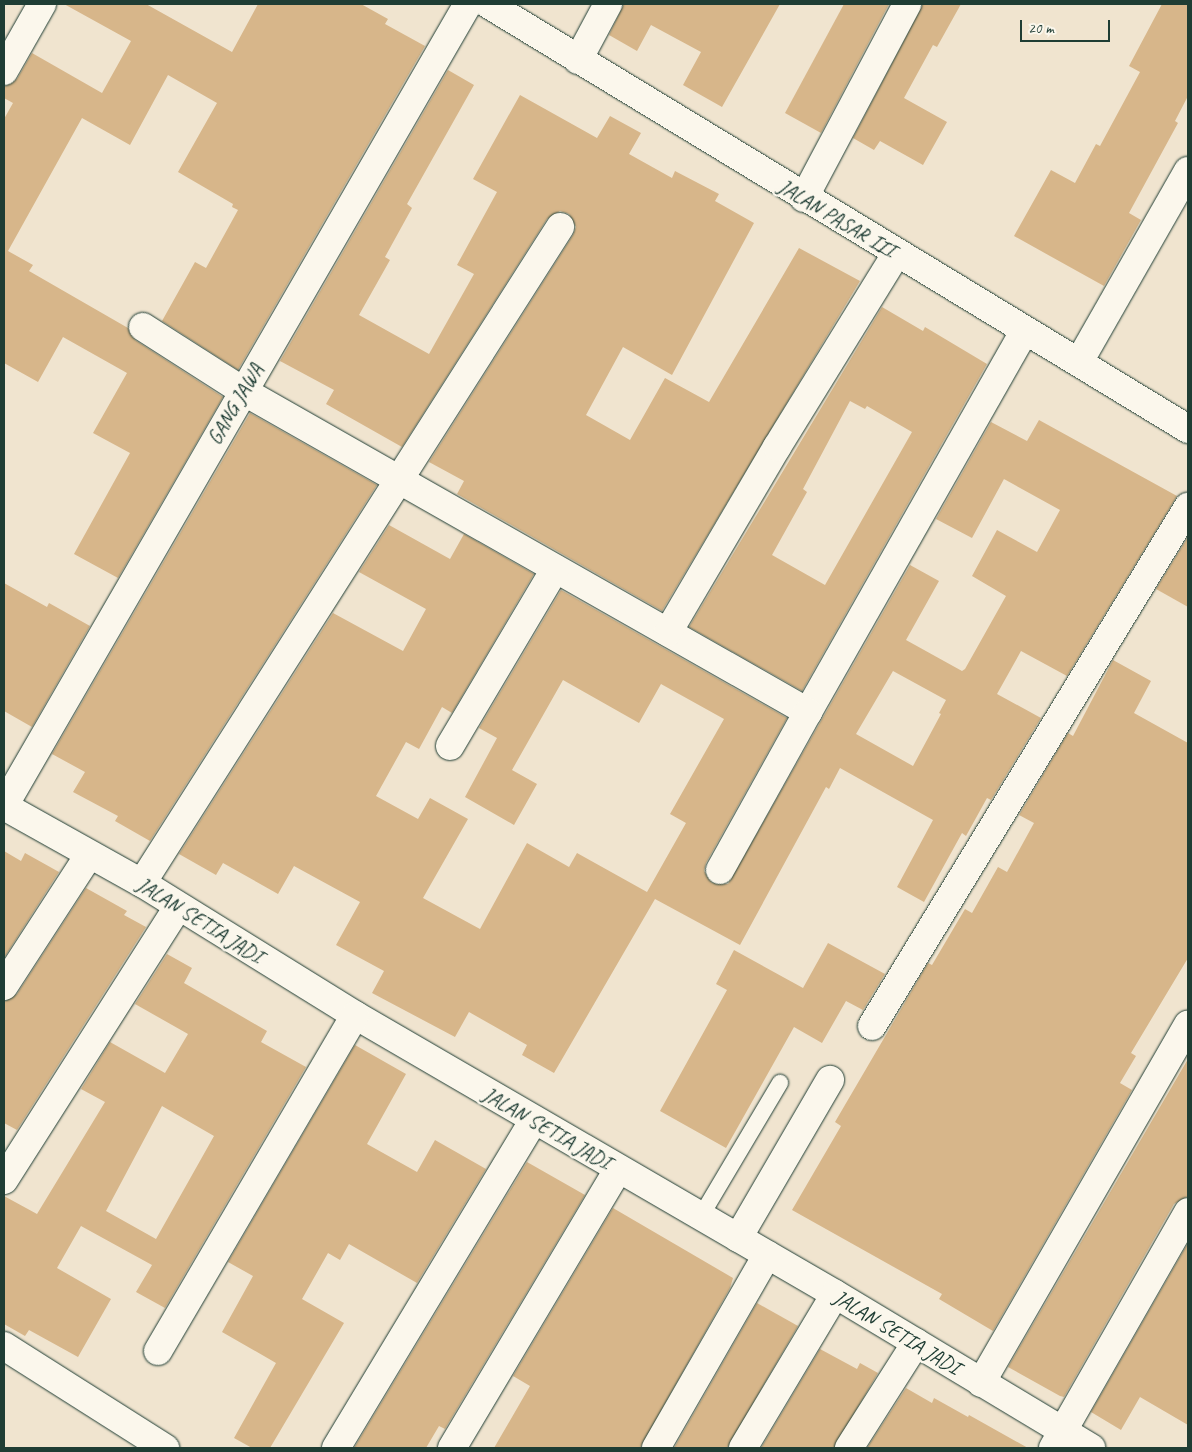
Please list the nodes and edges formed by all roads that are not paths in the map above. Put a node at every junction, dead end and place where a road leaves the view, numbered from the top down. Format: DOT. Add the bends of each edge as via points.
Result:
graph roads {
  1 [pos="42,4"];
  2 [pos="468,4"];
  3 [pos="488,4"];
  4 [pos="608,4"];
  5 [pos="907,4"];
  6 [pos="578,60"];
  7 [pos="4,71"];
  8 [pos="1188,171"];
  9 [pos="804,198"];
  10 [pos="560,227"];
  11 [pos="896,254"];
  12 [pos="144,327"];
  13 [pos="1024,330"];
  14 [pos="1079,362"];
  15 [pos="243,391"];
  16 [pos="1188,429"];
  17 [pos="397,479"];
  18 [pos="1188,507"];
  19 [pos="555,569"];
  20 [pos="668,632"];
  21 [pos="808,712"];
  22 [pos="450,746"];
  23 [pos="4,806"];
  24 [pos="88,855"];
  25 [pos="720,870"];
  26 [pos="142,884"];
  27 [pos="178,907"];
  28 [pos="4,986"];
  29 [pos="355,1015"];
  30 [pos="1188,1025"];
  31 [pos="872,1026"];
  32 [pos="830,1080"];
  33 [pos="780,1083"];
  34 [pos="534,1120"];
  35 [pos="618,1169"];
  36 [pos="4,1180"];
  37 [pos="1188,1212"];
  38 [pos="701,1216"];
  39 [pos="738,1238"];
  40 [pos="767,1255"];
  41 [pos="835,1294"];
  42 [pos="916,1343"];
  43 [pos="4,1346"];
  44 [pos="158,1351"];
  45 [pos="981,1383"];
  46 [pos="1058,1440"];
  47 [pos="165,1448"];
  48 [pos="336,1448"];
  49 [pos="452,1448"];
  50 [pos="656,1448"];
  51 [pos="743,1448"];
  52 [pos="849,1448"];
  53 [pos="1091,1448"];
  1 -- 7 [label="street"];
  2 -- 15 [label="street, GANG JAWA"];
  3 -- 6 [label="street, JALAN PASAR III"];
  4 -- 6 [label="street"];
  5 -- 9 [label="street"];
  6 -- 9 [label="street, JALAN PASAR III"];
  8 -- 14 [label="street"];
  9 -- 11 [label="street, JALAN PASAR III"];
  10 -- 17 [label="street"];
  11 -- 13 [label="street, JALAN PASAR III"];
  11 -- 20 [label="street" via="776,447"];
  12 -- 15 [label="street"];
  13 -- 14 [label="street, JALAN PASAR III"];
  13 -- 21 [label="street"];
  14 -- 16 [label="street, JALAN PASAR III"];
  15 -- 17 [label="street"];
  15 -- 23 [label="street, GANG JAWA"];
  17 -- 19 [label="street"];
  17 -- 26 [label="street"];
  18 -- 31 [label="street"];
  19 -- 20 [label="street"];
  19 -- 22 [label="street"];
  20 -- 21 [label="street"];
  21 -- 25 [label="street"];
  23 -- 24 [label="street, JALAN SETIA JADI"];
  24 -- 26 [label="street, JALAN SETIA JADI"];
  24 -- 28 [label="street"];
  26 -- 27 [label="street, JALAN SETIA JADI"];
  27 -- 29 [label="street, JALAN SETIA JADI"];
  27 -- 36 [label="street"];
  29 -- 34 [label="street, JALAN SETIA JADI"];
  29 -- 44 [label="street"];
  30 -- 45 [label="street"];
  32 -- 39 [label="street"];
  33 -- 38 [label="lane"];
  34 -- 35 [label="street, JALAN SETIA JADI"];
  34 -- 48 [label="street"];
  35 -- 38 [label="street, JALAN SETIA JADI"];
  35 -- 49 [label="street"];
  37 -- 46 [label="street"];
  38 -- 39 [label="street, JALAN SETIA JADI"];
  39 -- 40 [label="street, JALAN SETIA JADI"];
  40 -- 41 [label="street, JALAN SETIA JADI"];
  40 -- 50 [label="street"];
  41 -- 42 [label="street, JALAN SETIA JADI"];
  41 -- 51 [label="street"];
  42 -- 45 [label="street, JALAN SETIA JADI"];
  42 -- 52 [label="street"];
  43 -- 47 [label="street"];
  45 -- 46 [label="street, JALAN SETIA JADI"];
  46 -- 53 [label="street, JALAN SETIA JADI"];
}
